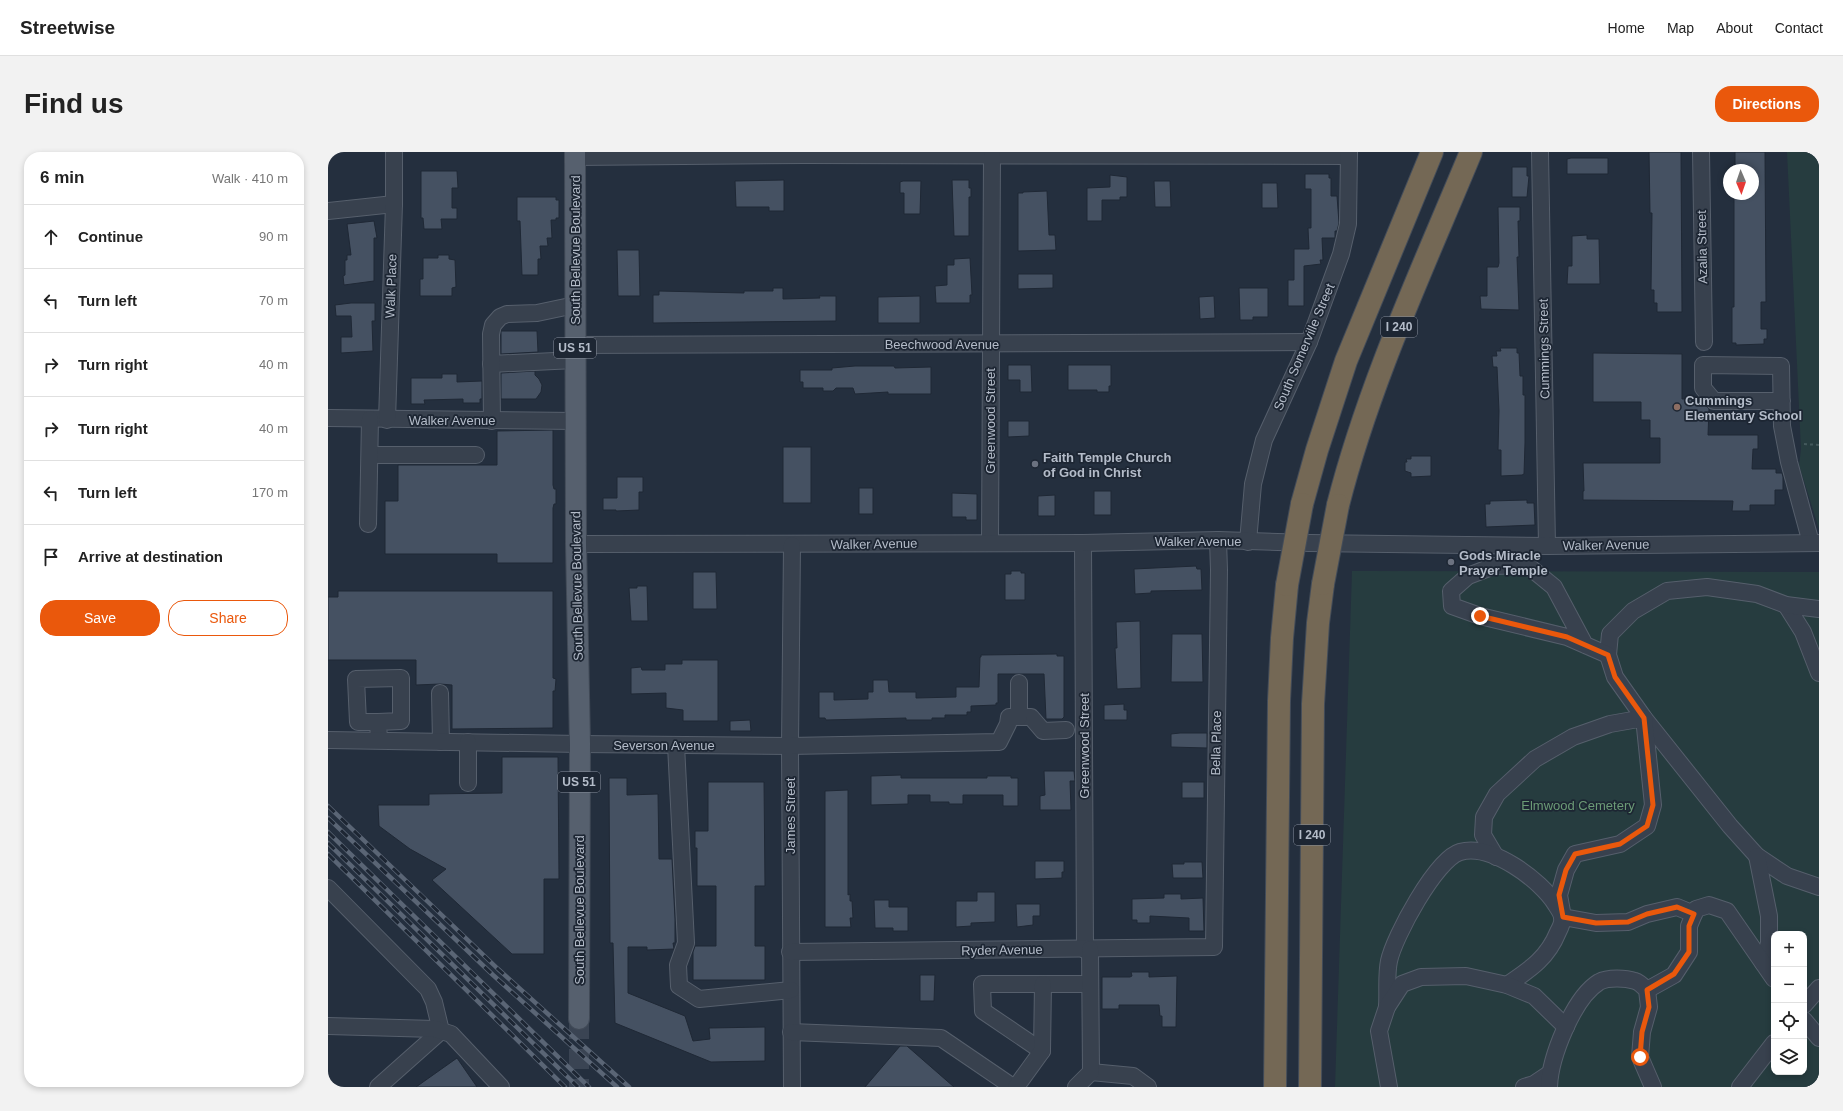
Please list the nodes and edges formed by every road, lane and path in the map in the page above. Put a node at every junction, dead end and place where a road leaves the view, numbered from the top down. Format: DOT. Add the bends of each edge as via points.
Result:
graph roads {
  1 [pos="394,152"];
  2 [pos="1432,152"];
  3 [pos="1471,152"];
  4 [pos="1540,152"];
  5 [pos="1701,152"];
  6 [pos="805,153"];
  7 [pos="575,154"];
  8 [pos="700,154"];
  9 [pos="1020,154"];
  10 [pos="1349,154"];
  11 [pos="992,156"];
  12 [pos="394,204"];
  13 [pos="328,211"];
  14 [pos="575,305"];
  15 [pos="1309,342"];
  16 [pos="1704,342"];
  17 [pos="991,344"];
  18 [pos="575,352"];
  19 [pos="491,364"];
  20 [pos="1782,401"];
  21 [pos="328,418"];
  22 [pos="370,419"];
  23 [pos="387,420"];
  24 [pos="492,420"];
  25 [pos="576,421"];
  26 [pos="1804,444"];
  27 [pos="1819,445"];
  28 [pos="370,455"];
  29 [pos="476,455"];
  30 [pos="368,524"];
  31 [pos="1218,540"];
  32 [pos="990,542"];
  33 [pos="1248,542"];
  34 [pos="1083,543"];
  35 [pos="1815,543"];
  36 [pos="576,544"];
  37 [pos="792,545"];
  38 [pos="1547,546"];
  39 [pos="1786,605"];
  40 [pos="1819,610"];
  41 [pos="1585,645"];
  42 [pos="1608,655"];
  43 [pos="1819,673"];
  44 [pos="1019,683"];
  45 [pos="440,693"];
  46 [pos="1019,716"];
  47 [pos="1644,718"];
  48 [pos="378,722"];
  49 [pos="1066,730"];
  50 [pos="328,740"];
  51 [pos="379,740"];
  52 [pos="441,742"];
  53 [pos="468,742"];
  54 [pos="580,744"];
  55 [pos="676,745"];
  56 [pos="790,746"];
  57 [pos="468,783"];
  58 [pos="1757,856"];
  59 [pos="1496,857"];
  60 [pos="1819,887"];
  61 [pos="328,888"];
  62 [pos="1694,914"];
  63 [pos="1563,917"];
  64 [pos="1214,947"];
  65 [pos="1087,949"];
  66 [pos="790,952"];
  67 [pos="1763,963"];
  68 [pos="1771,975"];
  69 [pos="1043,984"];
  70 [pos="1090,984"];
  71 [pos="1507,985"];
  72 [pos="1819,988"];
  73 [pos="791,990"];
  74 [pos="1647,990"];
  75 [pos="1806,1003"];
  76 [pos="1387,1007"];
  77 [pos="579,1019"];
  78 [pos="1807,1024"];
  79 [pos="328,1026"];
  80 [pos="1566,1027"];
  81 [pos="442,1031"];
  82 [pos="791,1032"];
  83 [pos="1819,1038"];
  84 [pos="1771,1047"];
  85 [pos="1042,1051"];
  86 [pos="1090,1072"];
  87 [pos="1549,1081"];
  88 [pos="378,1087"];
  89 [pos="501,1087"];
  90 [pos="792,1087"];
  91 [pos="1014,1087"];
  92 [pos="1076,1087"];
  93 [pos="1148,1087"];
  94 [pos="1275,1087"];
  95 [pos="1310,1087"];
  96 [pos="1389,1087"];
  97 [pos="1524,1087"];
  98 [pos="1653,1087"];
  99 [pos="1740,1087"];
  1 -- 12 [label="street, Walk Place"];
  2 -- 94 [label="highway, I 240, bridge" via="1346,361 1302,504 1287,585 1278,716"];
  3 -- 95 [label="highway, I 240, bridge" via="1371,396 1338,505 1323,584 1313,704"];
  4 -- 38 [label="street, Cummings Street"];
  5 -- 16 [label="street, Azalia Street"];
  6 -- 8 [label="street"];
  6 -- 11 [label="street"];
  7 -- 8 [label="street"];
  7 -- 14 [label="main road, South Bellevue Boulevard / US 51"];
  9 -- 10 [label="street"];
  9 -- 11 [label="street"];
  10 -- 15 [label="street, South Somerville Street" via="1348,224 1341,254"];
  11 -- 17 [label="street, Greenwood Street"];
  12 -- 13 [label="street"];
  12 -- 23 [label="street, Walk Place"];
  14 -- 18 [label="main road, South Bellevue Boulevard / US 51"];
  14 -- 19 [label="street" via="507,314 500,318 493,325 491,334"];
  15 -- 17 [label="street, Beechwood Avenue"];
  15 -- 33 [label="street, South Somerville Street" via="1264,440 1253,484"];
  17 -- 18 [label="street, Beechwood Avenue"];
  17 -- 32 [label="street, Greenwood Street"];
  18 -- 19 [label="street, Beechwood Avenue"];
  18 -- 25 [label="main road, South Bellevue Boulevard / US 51"];
  19 -- 24 [label="street"];
  20 -- 20 [label="street" via="1782,366 1703,365 1703,388 1714,401"];
  20 -- 35 [label="street" via="1782,426 1789,462"];
  21 -- 22 [label="street, Walker Avenue"];
  22 -- 23 [label="street, Walker Avenue"];
  22 -- 28 [label="street"];
  23 -- 24 [label="street, Walker Avenue"];
  24 -- 25 [label="street, Walker Avenue"];
  25 -- 36 [label="main road, South Bellevue Boulevard / US 51"];
  26 -- 27 [label="path"];
  28 -- 29 [label="street"];
  28 -- 30 [label="street"];
  31 -- 33 [label="street, Walker Avenue"];
  31 -- 34 [label="street, Walker Avenue"];
  31 -- 64 [label="street, Bella Place"];
  32 -- 34 [label="street, Walker Avenue"];
  32 -- 37 [label="street, Walker Avenue"];
  33 -- 38 [label="street, Walker Avenue"];
  34 -- 65 [label="street, Greenwood Street"];
  35 -- 38 [label="street, Walker Avenue"];
  36 -- 37 [label="street, Walker Avenue"];
  36 -- 54 [label="main road, South Bellevue Boulevard / US 51"];
  37 -- 56 [label="street, James Street"];
  39 -- 40 [label="street"];
  39 -- 42 [label="street" via="1757,594 1707,586 1667,591 1633,611 1610,634"];
  39 -- 43 [label="street" via="1803,632"];
  41 -- 41 [label="street" via="1567,637 1480,616 1452,606 1451,591 1468,576 1494,566 1527,565 1554,587"];
  41 -- 42 [label="street"];
  42 -- 47 [label="street" via="1615,677"];
  44 -- 46 [label="street"];
  45 -- 52 [label="street"];
  46 -- 49 [label="street" via="1031,716 1043,731"];
  46 -- 56 [label="street, Severson Avenue" via="1008,717 1008,724 999,742"];
  47 -- 58 [label="street"];
  47 -- 59 [label="street" via="1610,724 1573,737 1535,759 1497,794 1484,817 1483,835"];
  47 -- 63 [label="street" via="1653,805 1647,826 1620,844 1575,854 1566,870 1559,895"];
  48 -- 51 [label="street"];
  50 -- 51 [label="street, Severson Avenue"];
  51 -- 52 [label="street, Severson Avenue"];
  52 -- 53 [label="street, Severson Avenue"];
  53 -- 54 [label="street, Severson Avenue"];
  53 -- 57 [label="street"];
  54 -- 55 [label="street, Severson Avenue"];
  54 -- 77 [label="main road, South Bellevue Boulevard / US 51"];
  55 -- 56 [label="street, Severson Avenue"];
  55 -- 73 [label="street" via="686,943 678,965 679,986 699,999"];
  56 -- 66 [label="street, James Street"];
  58 -- 60 [label="street" via="1787,876"];
  58 -- 67 [label="street" via="1769,916 1769,943"];
  59 -- 63 [label="street" via="1519,867 1550,894"];
  59 -- 76 [label="street" via="1482,851 1460,852 1448,859 1427,886 1401,927 1389,962"];
  61 -- 81 [label="street" via="428,989"];
  62 -- 63 [label="street" via="1677,907 1647,914 1628,922 1596,923"];
  62 -- 67 [label="street" via="1696,909 1709,905 1727,911"];
  62 -- 74 [label="street" via="1689,926 1689,952 1674,974"];
  63 -- 71 [label="street" via="1552,946 1533,967"];
  64 -- 65 [label="street, Ryder Avenue"];
  65 -- 66 [label="street, Ryder Avenue"];
  65 -- 70 [label="street, Greenwood Street"];
  66 -- 73 [label="street, James Street"];
  67 -- 68 [label="street"];
  69 -- 70 [label="street"];
  69 -- 85 [label="street"];
  69 -- 85 [label="street" via="982,984 982,1011"];
  70 -- 86 [label="street, Greenwood Street"];
  71 -- 76 [label="street" via="1466,976 1421,977 1402,984"];
  71 -- 80 [label="street" via="1534,996"];
  72 -- 75 [label="street"];
  73 -- 82 [label="street, James Street"];
  74 -- 80 [label="street" via="1636,981 1614,978 1600,981 1580,999"];
  74 -- 98 [label="street" via="1649,1007 1642,1032 1640,1057"];
  76 -- 96 [label="street" via="1379,1031"];
  78 -- 83 [label="street"];
  79 -- 81 [label="street"];
  80 -- 87 [label="street"];
  81 -- 88 [label="street"];
  81 -- 89 [label="street" via="451,1034"];
  82 -- 90 [label="street, James Street"];
  82 -- 91 [label="street" via="941,1038"];
  84 -- 99 [label="street"];
  85 -- 91 [label="street"];
  86 -- 92 [label="street"];
  86 -- 93 [label="street" via="1133,1076"];
  87 -- 97 [label="street"];
}
